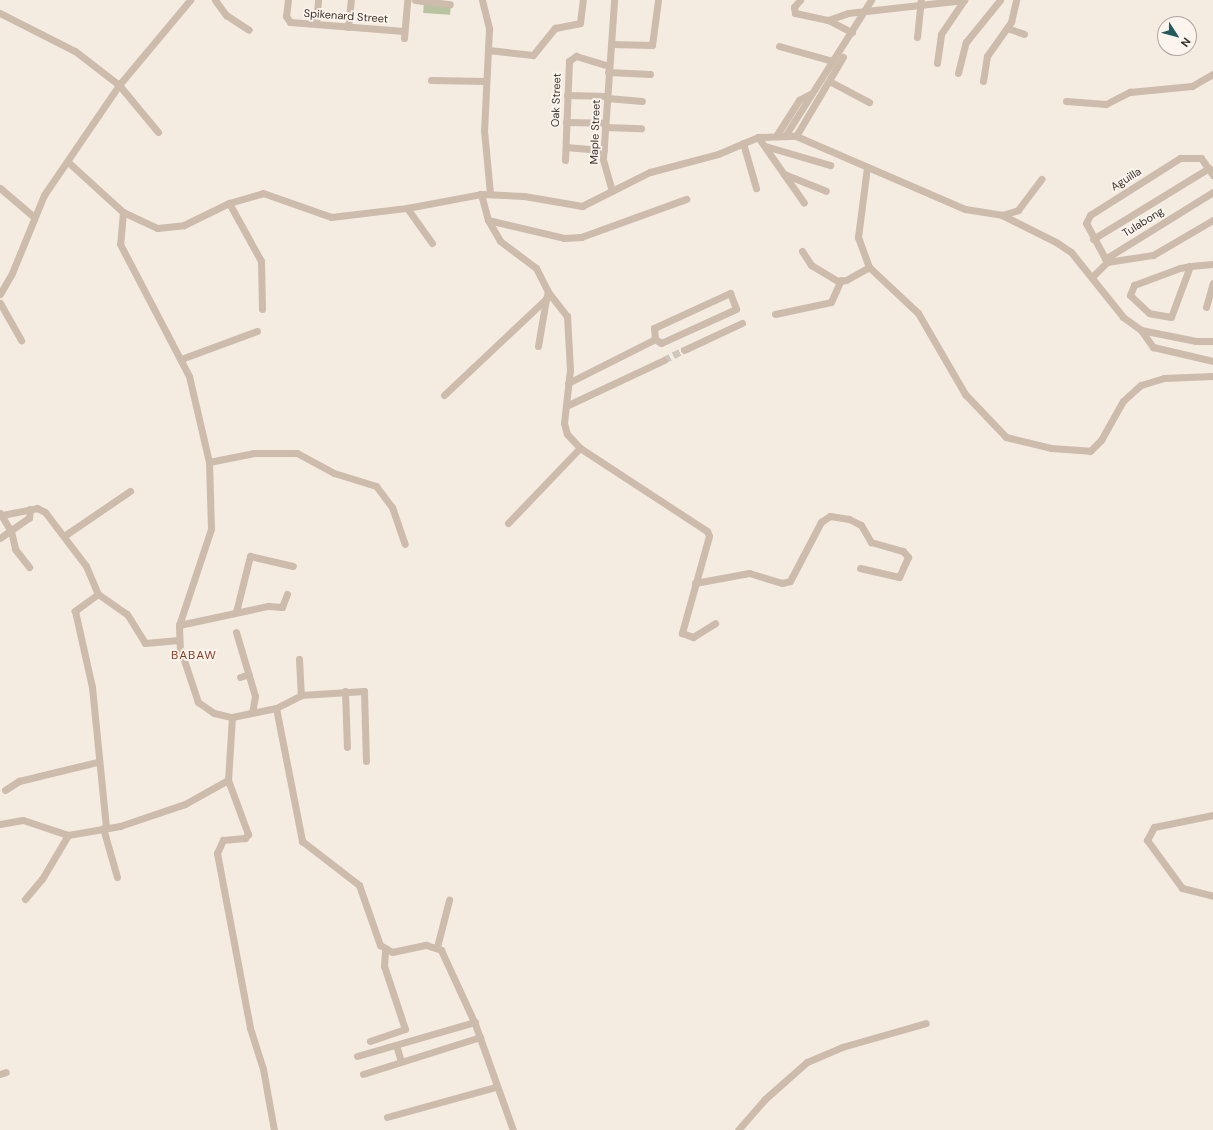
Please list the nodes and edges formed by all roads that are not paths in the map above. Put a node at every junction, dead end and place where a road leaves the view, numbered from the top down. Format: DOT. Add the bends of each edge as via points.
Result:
graph roads {
  1 [pos="190,0"];
  2 [pos="214,0"];
  3 [pos="288,0"];
  4 [pos="318,0"];
  5 [pos="351,0"];
  6 [pos="408,0"];
  7 [pos="415,0"];
  8 [pos="482,0"];
  9 [pos="583,0"];
  10 [pos="614,0"];
  11 [pos="658,0"];
  12 [pos="800,0"];
  13 [pos="871,0"];
  14 [pos="964,0"];
  15 [pos="1000,0"];
  16 [pos="1016,0"];
  17 [pos="921,2"];
  18 [pos="450,4"];
  19 [pos="865,11"];
  20 [pos="0,12"];
  21 [pos="828,20"];
  22 [pos="316,24"];
  23 [pos="348,27"];
  24 [pos="1007,28"];
  25 [pos="248,30"];
  26 [pos="852,32"];
  27 [pos="1024,34"];
  28 [pos="917,37"];
  29 [pos="611,44"];
  30 [pos="779,46"];
  31 [pos="488,50"];
  32 [pos="843,57"];
  33 [pos="832,61"];
  34 [pos="937,63"];
  35 [pos="609,69"];
  36 [pos="958,73"];
  37 [pos="650,74"];
  38 [pos="1213,74"];
  39 [pos="431,80"];
  40 [pos="486,81"];
  41 [pos="983,81"];
  42 [pos="830,82"];
  43 [pos="119,85"];
  44 [pos="567,95"];
  45 [pos="607,97"];
  46 [pos="642,101"];
  47 [pos="1066,101"];
  48 [pos="869,102"];
  49 [pos="797,111"];
  50 [pos="566,122"];
  51 [pos="605,125"];
  52 [pos="641,128"];
  53 [pos="158,132"];
  54 [pos="776,136"];
  55 [pos="785,136"];
  56 [pos="796,136"];
  57 [pos="758,137"];
  58 [pos="743,144"];
  59 [pos="765,146"];
  60 [pos="566,147"];
  61 [pos="604,150"];
  62 [pos="565,160"];
  63 [pos="68,162"];
  64 [pos="830,165"];
  65 [pos="867,167"];
  66 [pos="1209,168"];
  67 [pos="784,174"];
  68 [pos="1213,175"];
  69 [pos="1040,179"];
  70 [pos="0,188"];
  71 [pos="756,188"];
  72 [pos="612,191"];
  73 [pos="826,191"];
  74 [pos="1213,192"];
  75 [pos="481,194"];
  76 [pos="490,194"];
  77 [pos="686,199"];
  78 [pos="229,203"];
  79 [pos="804,203"];
  80 [pos="407,208"];
  81 [pos="123,212"];
  82 [pos="1002,215"];
  83 [pos="34,217"];
  84 [pos="488,220"];
  85 [pos="1213,220"];
  86 [pos="1094,239"];
  87 [pos="432,244"];
  88 [pos="802,251"];
  89 [pos="1106,260"];
  90 [pos="1213,264"];
  91 [pos="1190,266"];
  92 [pos="869,267"];
  93 [pos="1093,276"];
  94 [pos="842,280"];
  95 [pos="1213,285"];
  96 [pos="0,294"];
  97 [pos="547,296"];
  98 [pos="0,303"];
  99 [pos="1206,307"];
  100 [pos="262,309"];
  101 [pos="775,314"];
  102 [pos="742,323"];
  103 [pos="1141,330"];
  104 [pos="257,331"];
  105 [pos="655,339"];
  106 [pos="21,340"];
  107 [pos="1213,341"];
  108 [pos="538,346"];
  109 [pos="684,350"];
  110 [pos="181,359"];
  111 [pos="664,360"];
  112 [pos="1213,361"];
  113 [pos="1213,376"];
  114 [pos="568,382"];
  115 [pos="444,395"];
  116 [pos="566,406"];
  117 [pos="580,448"];
  118 [pos="209,462"];
  119 [pos="130,491"];
  120 [pos="30,509"];
  121 [pos="1,514"];
  122 [pos="508,523"];
  123 [pos="11,531"];
  124 [pos="64,536"];
  125 [pos="0,538"];
  126 [pos="404,544"];
  127 [pos="293,566"];
  128 [pos="29,567"];
  129 [pos="860,568"];
  130 [pos="695,583"];
  131 [pos="98,594"];
  132 [pos="287,594"];
  133 [pos="236,612"];
  134 [pos="715,622"];
  135 [pos="179,625"];
  136 [pos="236,632"];
  137 [pos="179,640"];
  138 [pos="299,659"];
  139 [pos="249,674"];
  140 [pos="240,677"];
  141 [pos="346,691"];
  142 [pos="301,695"];
  143 [pos="276,708"];
  144 [pos="252,713"];
  145 [pos="232,717"];
  146 [pos="347,747"];
  147 [pos="366,761"];
  148 [pos="98,762"];
  149 [pos="228,780"];
  150 [pos="5,790"];
  151 [pos="1213,815"];
  152 [pos="0,824"];
  153 [pos="104,828"];
  154 [pos="68,835"];
  155 [pos="118,877"];
  156 [pos="1213,896"];
  157 [pos="24,899"];
  158 [pos="449,900"];
  159 [pos="437,947"];
  160 [pos="385,950"];
  161 [pos="474,1022"];
  162 [pos="926,1023"];
  163 [pos="480,1037"];
  164 [pos="370,1040"];
  165 [pos="396,1045"];
  166 [pos="357,1056"];
  167 [pos="401,1061"];
  168 [pos="363,1074"];
  169 [pos="496,1087"];
  170 [pos="387,1117"];
  171 [pos="274,1130"];
  172 [pos="513,1130"];
  173 [pos="738,1130"];
  1 -- 43 [label="street"];
  2 -- 25 [label="street" via="226,15"];
  3 -- 22 [label="street, Spikenard Street" via="287,19"];
  4 -- 22 [label="street"];
  5 -- 23 [label="street"];
  6 -- 23 [label="street, Spikenard Street" via="404,34"];
  7 -- 18 [label="street"];
  8 -- 31 [label="street" via="489,29"];
  9 -- 31 [label="street" via="580,23 555,28 533,55"];
  10 -- 29 [label="street, Maple Street"];
  11 -- 29 [label="street" via="652,45"];
  12 -- 21 [label="street" via="794,7 795,13"];
  13 -- 19 [label="street"];
  14 -- 17 [label="street"];
  14 -- 34 [label="street" via="941,34"];
  15 -- 36 [label="street" via="966,42"];
  16 -- 24 [label="street" via="1015,14"];
  17 -- 19 [label="street"];
  17 -- 28 [label="street"];
  19 -- 21 [label="street"];
  19 -- 26 [label="street"];
  20 -- 43 [label="street" via="75,51"];
  21 -- 26 [label="street"];
  22 -- 23 [label="street, Spikenard Street"];
  24 -- 27 [label="street"];
  24 -- 41 [label="street" via="987,56"];
  26 -- 33 [label="street"];
  29 -- 35 [label="street, Maple Street"];
  30 -- 33 [label="street"];
  31 -- 40 [label="street"];
  32 -- 42 [label="street"];
  33 -- 49 [label="street"];
  35 -- 37 [label="street"];
  35 -- 44 [label="street, Oak Street" via="572,56 568,61"];
  35 -- 45 [label="street, Maple Street"];
  38 -- 47 [label="street" via="1192,86 1130,92 1106,104"];
  39 -- 40 [label="street"];
  40 -- 76 [label="street" via="484,130"];
  42 -- 48 [label="street"];
  42 -- 56 [label="street"];
  43 -- 53 [label="street"];
  43 -- 63 [label="street"];
  44 -- 45 [label="street"];
  44 -- 50 [label="street, Oak Street"];
  45 -- 46 [label="street"];
  45 -- 51 [label="street, Maple Street"];
  49 -- 54 [label="street"];
  49 -- 55 [label="street"];
  50 -- 51 [label="street"];
  50 -- 60 [label="street, Oak Street"];
  51 -- 52 [label="street"];
  51 -- 61 [label="street, Maple Street"];
  54 -- 55 [label="street"];
  54 -- 57 [label="street"];
  55 -- 56 [label="street"];
  56 -- 65 [label="street" via="826,146"];
  57 -- 58 [label="street"];
  57 -- 59 [label="street"];
  58 -- 71 [label="street"];
  58 -- 72 [label="street" via="718,154 650,172"];
  59 -- 64 [label="street"];
  59 -- 67 [label="street"];
  60 -- 61 [label="street"];
  60 -- 62 [label="street, Oak Street"];
  61 -- 72 [label="street, Maple Street" via="604,173"];
  63 -- 81 [label="street"];
  63 -- 83 [label="street" via="44,195"];
  65 -- 82 [label="street" via="965,209"];
  65 -- 92 [label="street" via="858,237"];
  66 -- 68 [label="street, Aguilla"];
  66 -- 86 [label="street"];
  66 -- 86 [label="street, Aguilla" via="1197,157 1180,158 1086,218"];
  67 -- 73 [label="street"];
  67 -- 79 [label="street"];
  69 -- 82 [label="street" via="1018,210"];
  70 -- 83 [label="street"];
  72 -- 76 [label="street" via="582,206 524,196"];
  74 -- 89 [label="street, Tulabong"];
  75 -- 76 [label="street"];
  75 -- 80 [label="street"];
  75 -- 84 [label="street"];
  77 -- 84 [label="street" via="581,237 564,238"];
  78 -- 80 [label="street" via="264,192 331,217"];
  78 -- 81 [label="street" via="184,225 157,228"];
  78 -- 100 [label="street" via="261,261"];
  80 -- 87 [label="street"];
  81 -- 110 [label="street" via="120,244"];
  82 -- 93 [label="street" via="1071,252"];
  83 -- 96 [label="street" via="12,273"];
  84 -- 97 [label="street" via="511,252 536,268"];
  85 -- 89 [label="street" via="1153,255"];
  86 -- 89 [label="street, Aguilla"];
  88 -- 94 [label="street" via="811,266"];
  89 -- 93 [label="street, Tulabong"];
  90 -- 91 [label="street"];
  91 -- 91 [label="street" via="1134,285 1130,295 1149,313 1171,317"];
  92 -- 94 [label="street"];
  92 -- 113 [label="street" via="918,313 965,394 1009,439 1050,448 1090,451 1101,440 1123,401 1140,385 1164,378"];
  93 -- 103 [label="street" via="1123,317"];
  94 -- 101 [label="street" via="831,302"];
  95 -- 99 [label="street"];
  97 -- 108 [label="street"];
  97 -- 114 [label="street" via="567,316"];
  97 -- 115 [label="street"];
  98 -- 106 [label="street"];
  102 -- 109 [label="street"];
  103 -- 107 [label="street" via="1196,342"];
  103 -- 112 [label="street" via="1153,347"];
  104 -- 110 [label="street"];
  105 -- 105 [label="street" via="654,328 732,294 736,309 661,343"];
  105 -- 114 [label="street"];
  110 -- 118 [label="street" via="189,376"];
  111 -- 116 [label="street"];
  114 -- 116 [label="street"];
  116 -- 117 [label="street" via="567,434"];
  117 -- 122 [label="street"];
  117 -- 130 [label="street" via="707,531 709,536"];
  118 -- 126 [label="street" via="254,452 297,453 334,473 376,486 392,507"];
  118 -- 135 [label="street" via="212,529"];
  119 -- 124 [label="street"];
  120 -- 121 [label="street"];
  120 -- 123 [label="street" via="29,518"];
  120 -- 124 [label="street" via="45,512"];
  121 -- 123 [label="street"];
  123 -- 125 [label="street"];
  123 -- 128 [label="street" via="15,549"];
  124 -- 131 [label="street" via="86,566"];
  127 -- 133 [label="street" via="250,556"];
  129 -- 130 [label="street" via="899,577 908,557 903,551 871,542 861,525 849,519 830,516 821,522 790,581 782,583 749,573"];
  130 -- 134 [label="street" via="682,633 693,637"];
  131 -- 137 [label="street" via="127,614 144,642"];
  131 -- 148 [label="street" via="74,611 92,687"];
  132 -- 133 [label="street" via="282,607 268,606"];
  133 -- 135 [label="street"];
  135 -- 137 [label="street"];
  136 -- 139 [label="street"];
  137 -- 145 [label="street" via="198,702 214,713"];
  138 -- 142 [label="street"];
  139 -- 140 [label="street"];
  139 -- 144 [label="street" via="255,696"];
  141 -- 142 [label="street"];
  141 -- 146 [label="street"];
  141 -- 147 [label="street" via="365,692"];
  142 -- 143 [label="street"];
  143 -- 144 [label="street"];
  143 -- 160 [label="street" via="299,836 358,885 375,938"];
  144 -- 145 [label="street"];
  145 -- 149 [label="street"];
  148 -- 150 [label="street" via="19,781"];
  148 -- 153 [label="street"];
  149 -- 153 [label="street" via="186,804"];
  149 -- 171 [label="street" via="248,834 245,838 223,840 217,854 250,1028 263,1069"];
  151 -- 156 [label="street" via="1154,827 1147,840 1182,888"];
  152 -- 154 [label="street" via="23,820"];
  153 -- 154 [label="street"];
  153 -- 155 [label="street"];
  154 -- 157 [label="street" via="42,879"];
  158 -- 159 [label="street"];
  159 -- 160 [label="street" via="426,945 392,952"];
  159 -- 161 [label="street" via="448,962"];
  160 -- 164 [label="street" via="384,966 405,1029"];
  161 -- 163 [label="street"];
  161 -- 165 [label="street"];
  162 -- 173 [label="street" via="842,1047 807,1062 764,1099"];
  163 -- 167 [label="street"];
  163 -- 169 [label="street"];
  165 -- 166 [label="street"];
  165 -- 167 [label="street"];
  167 -- 168 [label="street"];
  169 -- 170 [label="street"];
  169 -- 172 [label="street"];
}
